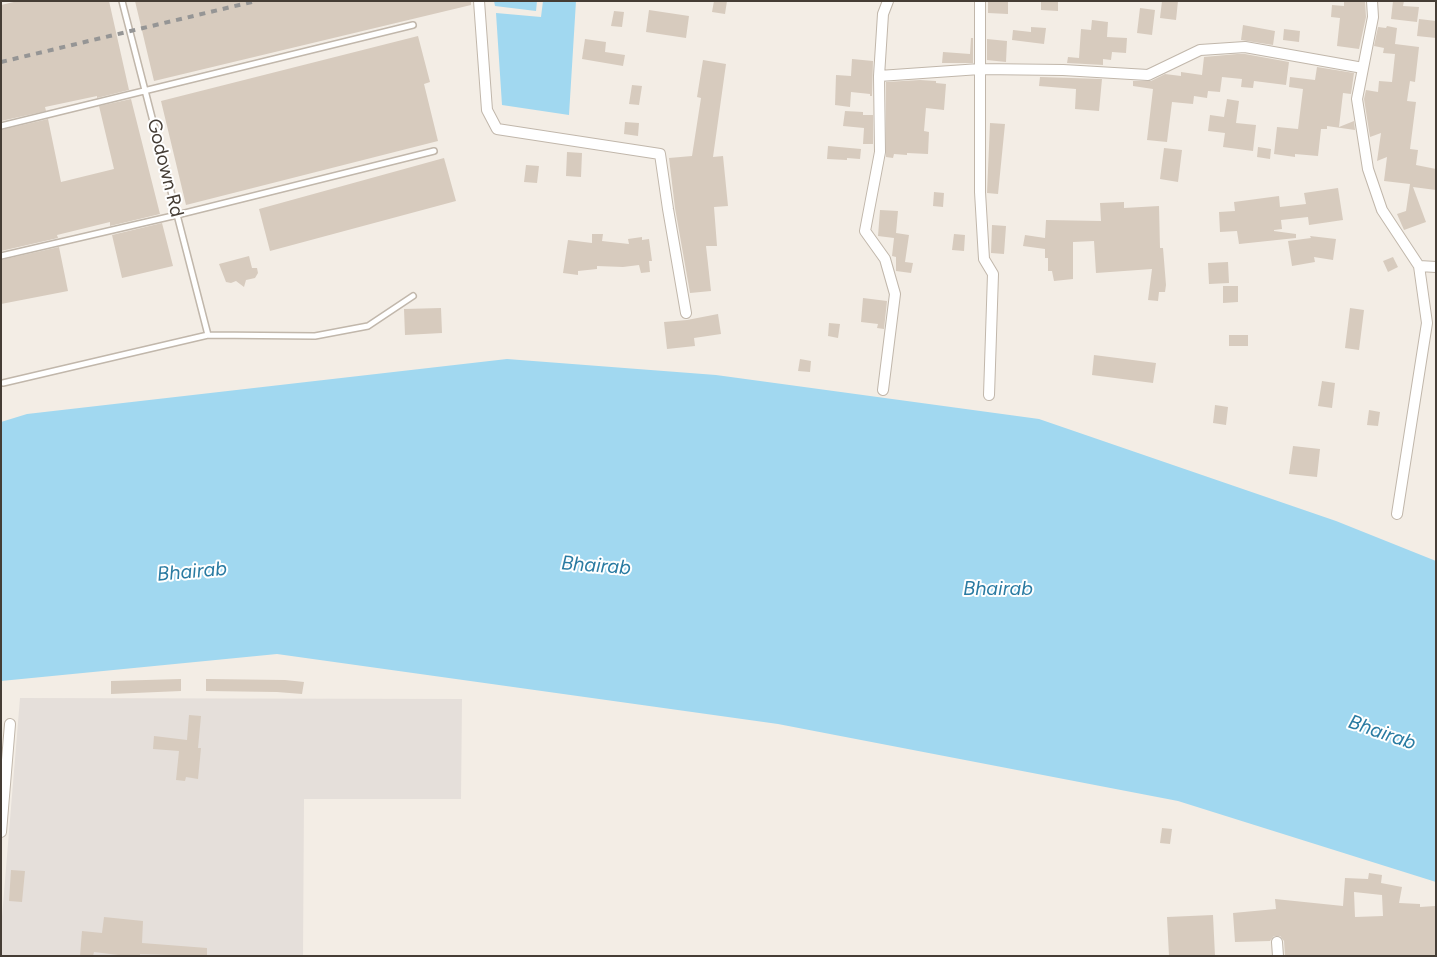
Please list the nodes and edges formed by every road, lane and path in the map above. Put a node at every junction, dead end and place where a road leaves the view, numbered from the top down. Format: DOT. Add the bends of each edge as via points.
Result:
graph roads {
  1 [pos="122,1"];
  2 [pos="479,1"];
  3 [pos="888,1"];
  4 [pos="980,1"];
  5 [pos="1372,1"];
  6 [pos="413,26"];
  7 [pos="1363,68"];
  8 [pos="980,69"];
  9 [pos="879,76"];
  10 [pos="145,92"];
  11 [pos="1,126"];
  12 [pos="434,151"];
  13 [pos="177,215"];
  14 [pos="1,256"];
  15 [pos="1419,266"];
  16 [pos="1436,267"];
  17 [pos="413,296"];
  18 [pos="686,313"];
  19 [pos="208,335"];
  20 [pos="1,376"];
  21 [pos="2,384"];
  22 [pos="883,390"];
  23 [pos="989,395"];
  24 [pos="1397,514"];
  25 [pos="10,724"];
  26 [pos="1,832"];
  27 [pos="1277,942"];
  28 [pos="1278,956"];
  1 -- 10 [label="lane, Godown Rd"];
  2 -- 18 [label="street" via="487,110 497,129 660,154"];
  3 -- 9 [label="street" via="883,14"];
  4 -- 8 [label="street"];
  5 -- 7 [label="street" via="1373,17"];
  6 -- 10 [label="lane"];
  7 -- 8 [label="street" via="1245,47 1200,50 1148,75"];
  7 -- 15 [label="street" via="1357,99 1368,170 1382,210"];
  8 -- 9 [label="street"];
  8 -- 23 [label="street" via="980,192 984,259 993,274"];
  9 -- 22 [label="street" via="880,152 865,231 885,259 895,294"];
  10 -- 11 [label="lane"];
  10 -- 13 [label="lane, Godown Rd"];
  12 -- 13 [label="lane"];
  13 -- 14 [label="lane"];
  13 -- 19 [label="lane, Godown Rd"];
  15 -- 16 [label="street"];
  15 -- 24 [label="street" via="1427,323"];
  17 -- 19 [label="lane" via="368,326 315,336"];
  19 -- 21 [label="lane"];
  20 -- 21 [label="lane"];
  25 -- 26 [label="street"];
  27 -- 28 [label="street"];
}
